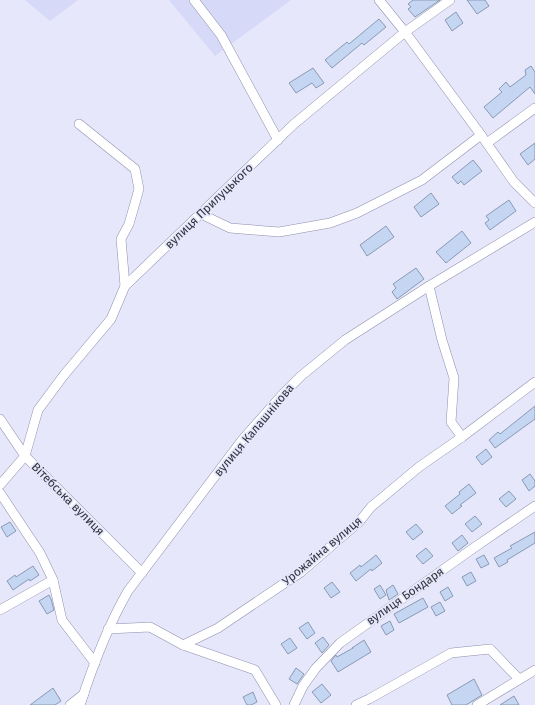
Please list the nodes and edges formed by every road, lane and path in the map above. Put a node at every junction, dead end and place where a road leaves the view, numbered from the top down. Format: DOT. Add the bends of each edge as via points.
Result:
graph roads {
  1 [pos="194,0"];
  2 [pos="379,0"];
  3 [pos="450,0"];
  4 [pos="405,32"];
  5 [pos="535,108"];
  6 [pos="79,124"];
  7 [pos="484,139"];
  8 [pos="278,140"];
  9 [pos="535,203"];
  10 [pos="201,214"];
  11 [pos="535,222"];
  12 [pos="125,286"];
  13 [pos="429,286"];
  14 [pos="535,382"];
  15 [pos="0,419"];
  16 [pos="462,438"];
  17 [pos="25,456"];
  18 [pos="0,485"];
  19 [pos="0,493"];
  20 [pos="535,506"];
  21 [pos="142,572"];
  22 [pos="53,580"];
  23 [pos="0,610"];
  24 [pos="108,629"];
  25 [pos="183,645"];
  26 [pos="95,662"];
  27 [pos="535,670"];
  28 [pos="519,679"];
  29 [pos="84,694"];
  30 [pos="70,705"];
  31 [pos="80,705"];
  32 [pos="276,705"];
  33 [pos="294,705"];
  34 [pos="356,705"];
  35 [pos="477,705"];
  1 -- 8 [label="street" via="221,35"];
  2 -- 4 [label="street"];
  3 -- 4 [label="street, вулиця Прилуцького"];
  4 -- 7 [label="street"];
  4 -- 8 [label="street, вулиця Прилуцького"];
  5 -- 7 [label="street"];
  6 -- 12 [label="street" via="135,169 139,189 129,224 121,239"];
  7 -- 9 [label="street" via="514,182"];
  7 -- 10 [label="street" via="422,180 357,213 330,223 279,232 230,228"];
  8 -- 10 [label="street, вулиця Прилуцького"];
  10 -- 12 [label="street, вулиця Прилуцького"];
  11 -- 13 [label="street, вулиця Калашнікова"];
  12 -- 17 [label="street, вулиця Прилуцького" via="112,319 64,374 38,410"];
  13 -- 16 [label="street" via="454,378 451,422"];
  13 -- 21 [label="street, вулиця Калашнікова" via="345,340 301,376 243,439"];
  14 -- 16 [label="street, Урожайна вулиця"];
  15 -- 17 [label="street, Вітебська вулиця"];
  16 -- 25 [label="street, Урожайна вулиця" via="419,467 371,506 359,522 301,572 218,628"];
  17 -- 18 [label="street"];
  17 -- 21 [label="street, Вітебська вулиця"];
  19 -- 22 [label="street" via="40,553"];
  20 -- 33 [label="street, вулиця Бондаря" via="340,643 316,668"];
  21 -- 24 [label="street, вулиця Калашнікова" via="118,608"];
  22 -- 23 [label="street"];
  22 -- 26 [label="street" via="62,620"];
  24 -- 25 [label="street" via="150,627"];
  24 -- 26 [label="street, вулиця Калашнікова"];
  25 -- 32 [label="street" via="255,670"];
  26 -- 29 [label="street, вулиця Калашнікова"];
  27 -- 28 [label="street"];
  28 -- 34 [label="street" via="490,649 451,653"];
  28 -- 35 [label="street"];
  29 -- 30 [label="street"];
  29 -- 31 [label="street, вулиця Калашнікова"];
}
